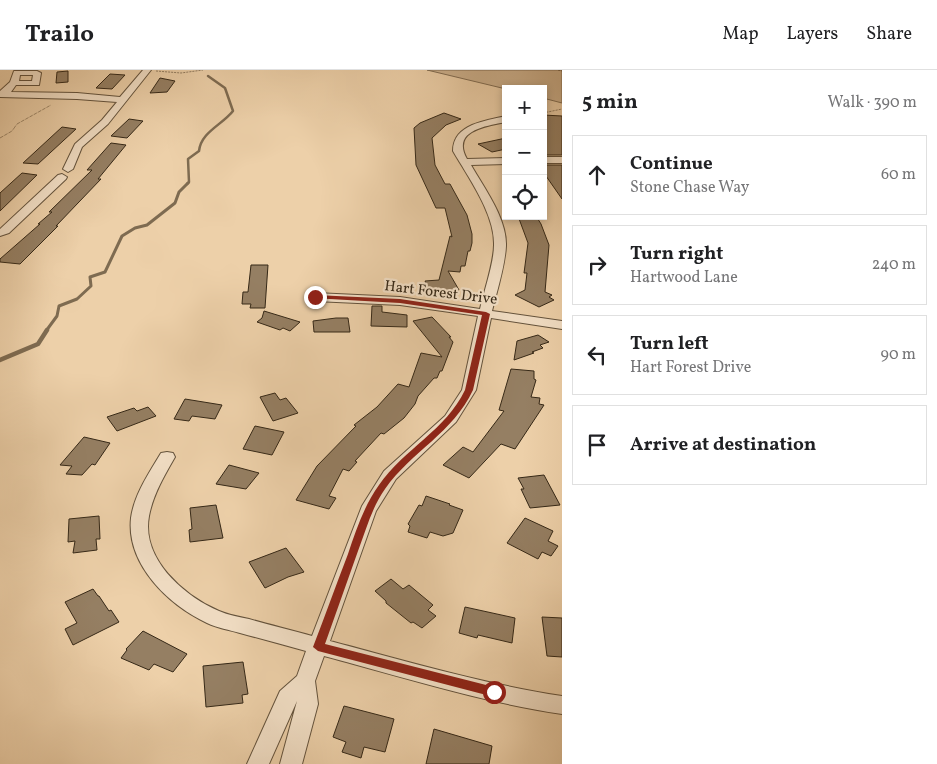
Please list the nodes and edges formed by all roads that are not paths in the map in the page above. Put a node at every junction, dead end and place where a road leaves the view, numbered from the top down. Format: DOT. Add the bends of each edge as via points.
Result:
graph roads {
  1 [pos="148,70"];
  2 [pos="14,83"];
  3 [pos="2,94"];
  4 [pos="122,100"];
  5 [pos="502,120"];
  6 [pos="547,160"];
  7 [pos="562,160"];
  8 [pos="502,161"];
  9 [pos="464,162"];
  10 [pos="15,221"];
  11 [pos="0,223"];
  12 [pos="0,233"];
  13 [pos="315,297"];
  14 [pos="486,314"];
  15 [pos="562,325"];
  16 [pos="167,457"];
  17 [pos="318,647"];
  18 [pos="305,681"];
  19 [pos="562,705"];
  20 [pos="258,764"];
  21 [pos="291,764"];
  1 -- 4 [label="street"];
  2 -- 3 [label="street"];
  3 -- 4 [label="street"];
  4 -- 10 [label="street" via="105,122 78,146 65,173"];
  5 -- 9 [label="street" via="473,128 461,136 457,146"];
  6 -- 7 [label="street"];
  8 -- 9 [label="street"];
  9 -- 14 [label="street" via="500,235"];
  10 -- 11 [label="street"];
  10 -- 12 [label="street"];
  13 -- 14 [label="street, Hart Forest Drive" via="400,301"];
  14 -- 15 [label="street, Hart Forest Drive"];
  14 -- 17 [label="street" via="465,398 439,432 401,464 368,510"];
  16 -- 17 [label="street" via="145,499 140,530 148,558 165,585 215,618"];
  17 -- 18 [label="street"];
  17 -- 19 [label="street" via="460,684"];
  18 -- 20 [label="street" via="287,697"];
  18 -- 21 [label="street" via="308,704"];
}
